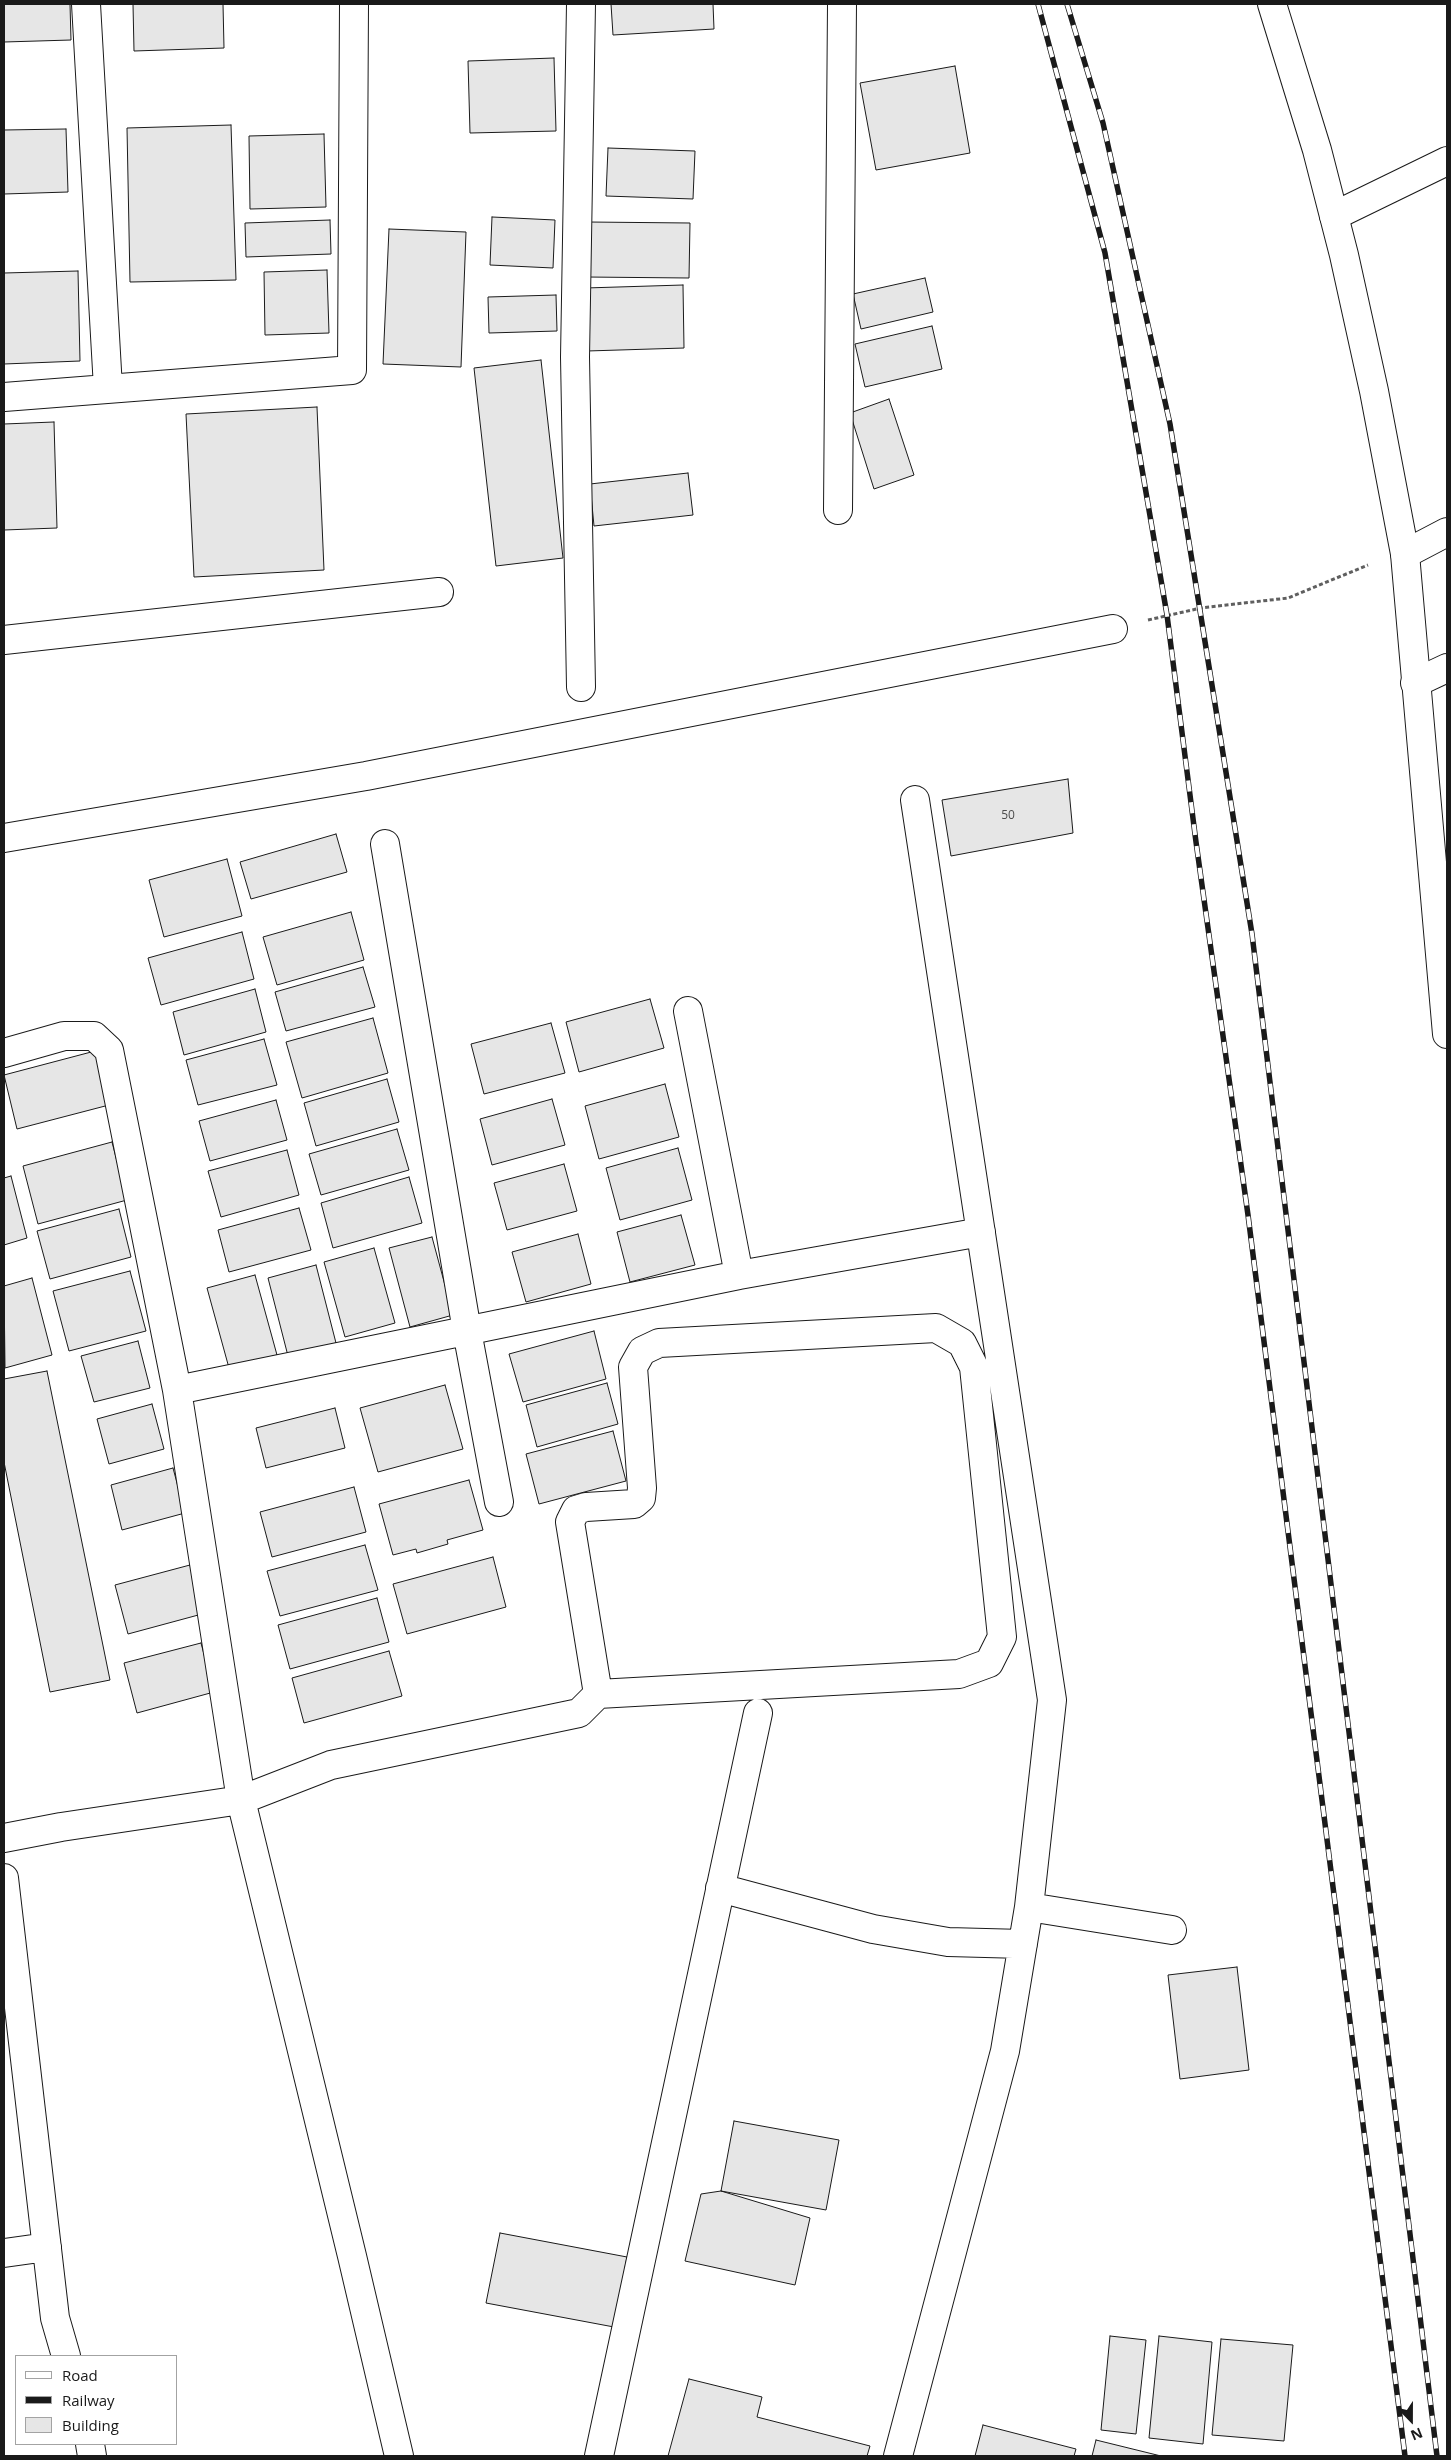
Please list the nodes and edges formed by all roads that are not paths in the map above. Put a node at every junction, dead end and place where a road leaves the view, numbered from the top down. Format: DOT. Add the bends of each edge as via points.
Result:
graph roads {
  1 [pos="86,4"];
  2 [pos="354,4"];
  3 [pos="581,4"];
  4 [pos="842,4"];
  5 [pos="1272,4"];
  6 [pos="1447,161"];
  7 [pos="1334,216"];
  8 [pos="108,388"];
  9 [pos="4,397"];
  10 [pos="838,510"];
  11 [pos="1447,532"];
  12 [pos="1405,554"];
  13 [pos="439,592"];
  14 [pos="1112,629"];
  15 [pos="4,640"];
  16 [pos="1447,668"];
  17 [pos="1415,683"];
  18 [pos="581,687"];
  19 [pos="915,800"];
  20 [pos="4,838"];
  21 [pos="385,844"];
  22 [pos="688,1011"];
  23 [pos="1447,1034"];
  24 [pos="4,1053"];
  25 [pos="981,1232"];
  26 [pos="739,1275"];
  27 [pos="467,1331"];
  28 [pos="177,1390"];
  29 [pos="499,1502"];
  30 [pos="598,1694"];
  31 [pos="758,1713"];
  32 [pos="240,1800"];
  33 [pos="4,1838"];
  34 [pos="4,1878"];
  35 [pos="720,1888"];
  36 [pos="1029,1907"];
  37 [pos="1172,1930"];
  38 [pos="1023,1944"];
  39 [pos="47,2248"];
  40 [pos="4,2253"];
  41 [pos="66,2355"];
  42 [pos="399,2456"];
  43 [pos="599,2456"];
  44 [pos="898,2456"];
  1 -- 8 [label="street"];
  2 -- 8 [label="street" via="352,370"];
  3 -- 18 [label="street" via="575,356"];
  4 -- 10 [label="street"];
  5 -- 7 [label="street"];
  6 -- 7 [label="street"];
  7 -- 12 [label="street" via="1374,391"];
  8 -- 9 [label="street"];
  11 -- 12 [label="street"];
  12 -- 17 [label="street"];
  13 -- 15 [label="street"];
  14 -- 20 [label="street" via="366,776"];
  16 -- 17 [label="street"];
  17 -- 23 [label="street"];
  19 -- 25 [label="street"];
  21 -- 27 [label="street"];
  22 -- 26 [label="street"];
  24 -- 28 [label="street" via="64,1036 94,1036 108,1050"];
  25 -- 26 [label="street"];
  25 -- 36 [label="street" via="1052,1700"];
  26 -- 27 [label="street"];
  27 -- 28 [label="street"];
  27 -- 29 [label="street"];
  28 -- 32 [label="street"];
  30 -- 30 [label="street" via="959,1674 989,1663 1002,1637 974,1367 962,1342 936,1328 658,1343 642,1350 632,1367 641,1498 634,1504 581,1508 576,1510 570,1522"];
  30 -- 32 [label="street" via="579,1713 331,1765"];
  31 -- 35 [label="street"];
  32 -- 33 [label="street"];
  32 -- 42 [label="street"];
  34 -- 39 [label="street"];
  35 -- 38 [label="street" via="873,1929 948,1942"];
  35 -- 43 [label="street"];
  36 -- 37 [label="street"];
  36 -- 38 [label="street"];
  38 -- 44 [label="street" via="1006,2051"];
  39 -- 40 [label="street"];
  39 -- 41 [label="street" via="55,2318"];
}
